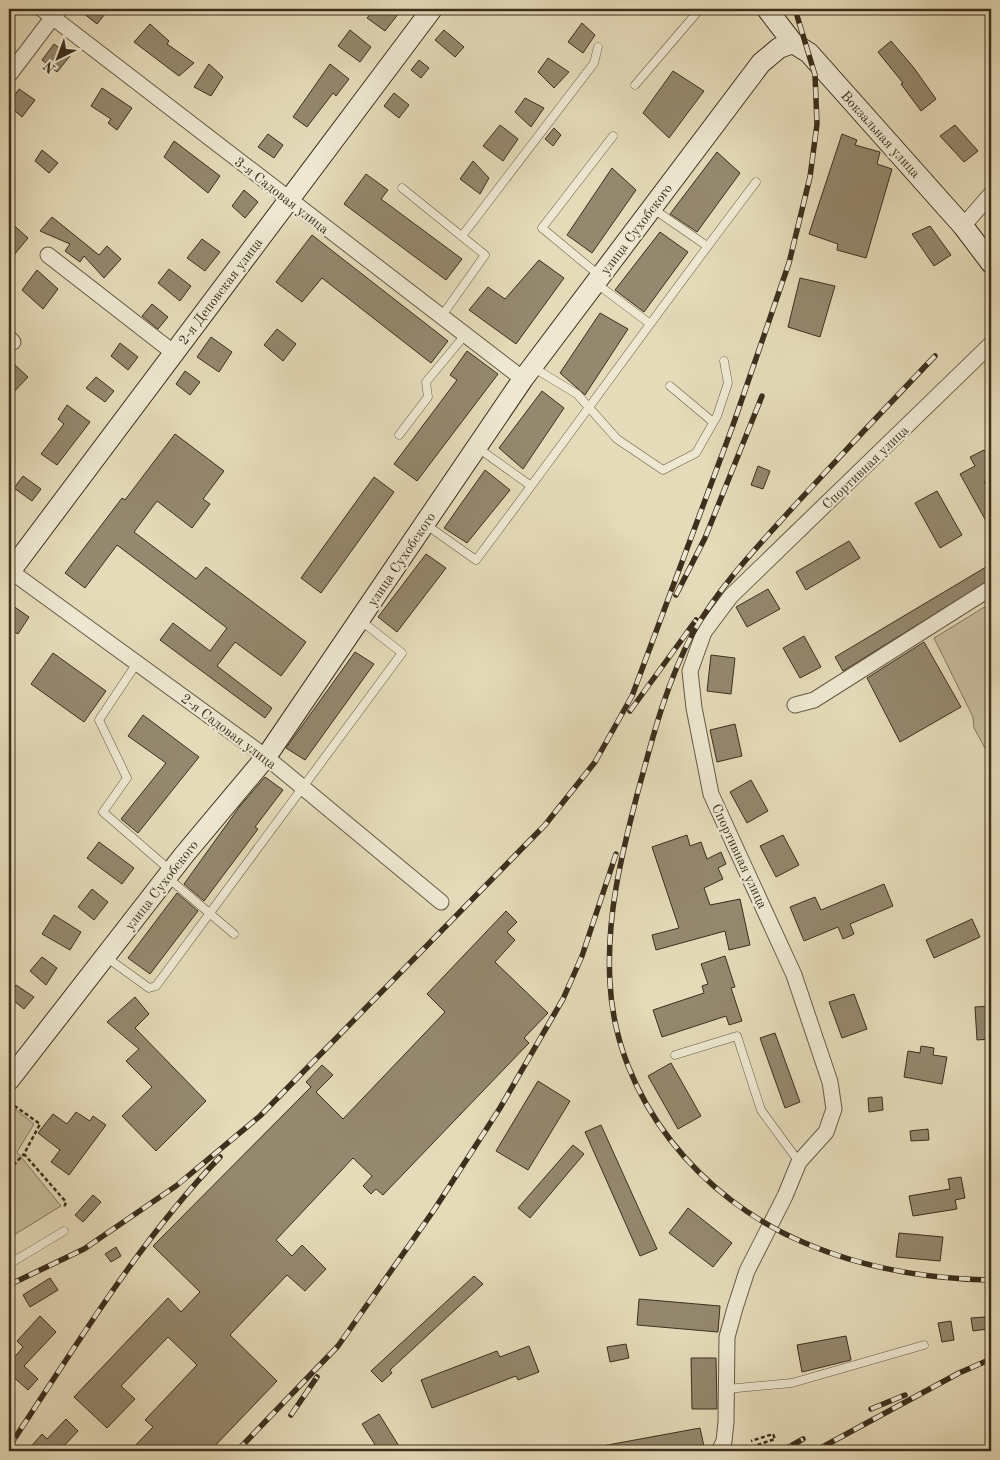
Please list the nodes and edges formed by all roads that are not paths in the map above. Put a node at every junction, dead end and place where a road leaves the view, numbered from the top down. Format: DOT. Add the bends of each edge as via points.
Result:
graph roads {
  1 [pos="432,9"];
  2 [pos="700,9"];
  3 [pos="766,9"];
  4 [pos="51,12"];
  5 [pos="793,43"];
  6 [pos="598,47"];
  7 [pos="9,76"];
  8 [pos="635,85"];
  9 [pos="613,136"];
  10 [pos="756,182"];
  11 [pos="402,188"];
  12 [pos="991,194"];
  13 [pos="288,200"];
  14 [pos="652,208"];
  15 [pos="963,226"];
  16 [pos="462,236"];
  17 [pos="707,246"];
  18 [pos="48,255"];
  19 [pos="991,263"];
  20 [pos="598,280"];
  21 [pos="442,317"];
  22 [pos="649,323"];
  23 [pos="465,335"];
  24 [pos="991,344"];
  25 [pos="174,352"];
  26 [pos="724,361"];
  27 [pos="528,373"];
  28 [pos="670,386"];
  29 [pos="590,409"];
  30 [pos="713,422"];
  31 [pos="399,435"];
  32 [pos="477,447"];
  33 [pos="531,486"];
  34 [pos="425,524"];
  35 [pos="9,572"];
  36 [pos="991,588"];
  37 [pos="360,620"];
  38 [pos="137,663"];
  39 [pos="795,705"];
  40 [pos="266,757"];
  41 [pos="302,786"];
  42 [pos="169,874"];
  43 [pos="441,902"];
  44 [pos="209,913"];
  45 [pos="234,934"];
  46 [pos="105,956"];
  47 [pos="674,1055"];
  48 [pos="9,1080"];
  49 [pos="799,1162"];
  50 [pos="64,1231"];
  51 [pos="9,1264"];
  52 [pos="9,1311"];
  53 [pos="924,1345"];
  54 [pos="9,1346"];
  55 [pos="726,1389"];
  56 [pos="719,1451"];
  1 -- 13 [label="street, 2-я Деповская улица"];
  2 -- 8 [label="lane"];
  3 -- 5 [label="street, Вокзальная улица"];
  4 -- 7 [label="street"];
  4 -- 13 [label="street, 3-я Садовая улица"];
  5 -- 14 [label="street, улица Сухобского" via="779,48 761,63"];
  5 -- 15 [label="street, Вокзальная улица" via="809,53"];
  6 -- 16 [label="lane" via="594,63"];
  9 -- 20 [label="lane" via="542,228"];
  10 -- 17 [label="lane"];
  11 -- 16 [label="lane"];
  12 -- 15 [label="street"];
  13 -- 21 [label="street, 3-я Садовая улица"];
  13 -- 25 [label="street, 2-я Деповская улица"];
  14 -- 17 [label="lane"];
  14 -- 20 [label="street, улица Сухобского"];
  15 -- 19 [label="street, Вокзальная улица"];
  16 -- 21 [label="lane" via="485,255"];
  17 -- 22 [label="lane"];
  18 -- 25 [label="street"];
  20 -- 22 [label="lane"];
  20 -- 27 [label="street, улица Сухобского"];
  21 -- 23 [label="street, 3-я Садовая улица"];
  22 -- 29 [label="lane"];
  23 -- 27 [label="street, 3-я Садовая улица"];
  23 -- 31 [label="lane" via="426,382 428,397"];
  24 -- 49 [label="street, Спортивная улица" via="731,596 704,632 690,671 711,794 794,975 830,1082 834,1109 826,1132"];
  25 -- 35 [label="street, 2-я Деповская улица"];
  26 -- 30 [label="lane" via="728,383"];
  27 -- 29 [label="lane" via="577,394"];
  27 -- 32 [label="street, улица Сухобского"];
  28 -- 30 [label="lane"];
  29 -- 30 [label="lane" via="617,439 663,470 696,453"];
  29 -- 33 [label="lane"];
  32 -- 33 [label="lane"];
  32 -- 34 [label="street, улица Сухобского"];
  33 -- 34 [label="lane" via="476,560"];
  34 -- 37 [label="street, улица Сухобского"];
  35 -- 38 [label="street, 2-я Садовая улица"];
  36 -- 39 [label="street" via="814,700"];
  37 -- 40 [label="street, улица Сухобского"];
  37 -- 41 [label="lane" via="402,653"];
  38 -- 40 [label="street, 2-я Садовая улица"];
  38 -- 42 [label="lane" via="99,720 127,778 103,812"];
  40 -- 41 [label="street, 2-я Садовая улица"];
  40 -- 42 [label="street, улица Сухобского"];
  41 -- 43 [label="street, 2-я Садовая улица"];
  41 -- 44 [label="lane"];
  42 -- 44 [label="lane"];
  42 -- 46 [label="street, улица Сухобского"];
  44 -- 45 [label="lane"];
  44 -- 46 [label="lane" via="156,986 148,988"];
  46 -- 48 [label="street, улица Сухобского"];
  47 -- 49 [label="lane" via="737,1036 761,1110"];
  49 -- 55 [label="street, Спортивная улица" via="747,1271 734,1308 727,1337"];
  50 -- 51 [label="lane"];
  52 -- 54 [label="lane"];
  53 -- 55 [label="lane" via="792,1383"];
  55 -- 56 [label="street, Спортивная улица" via="724,1441"];
}
